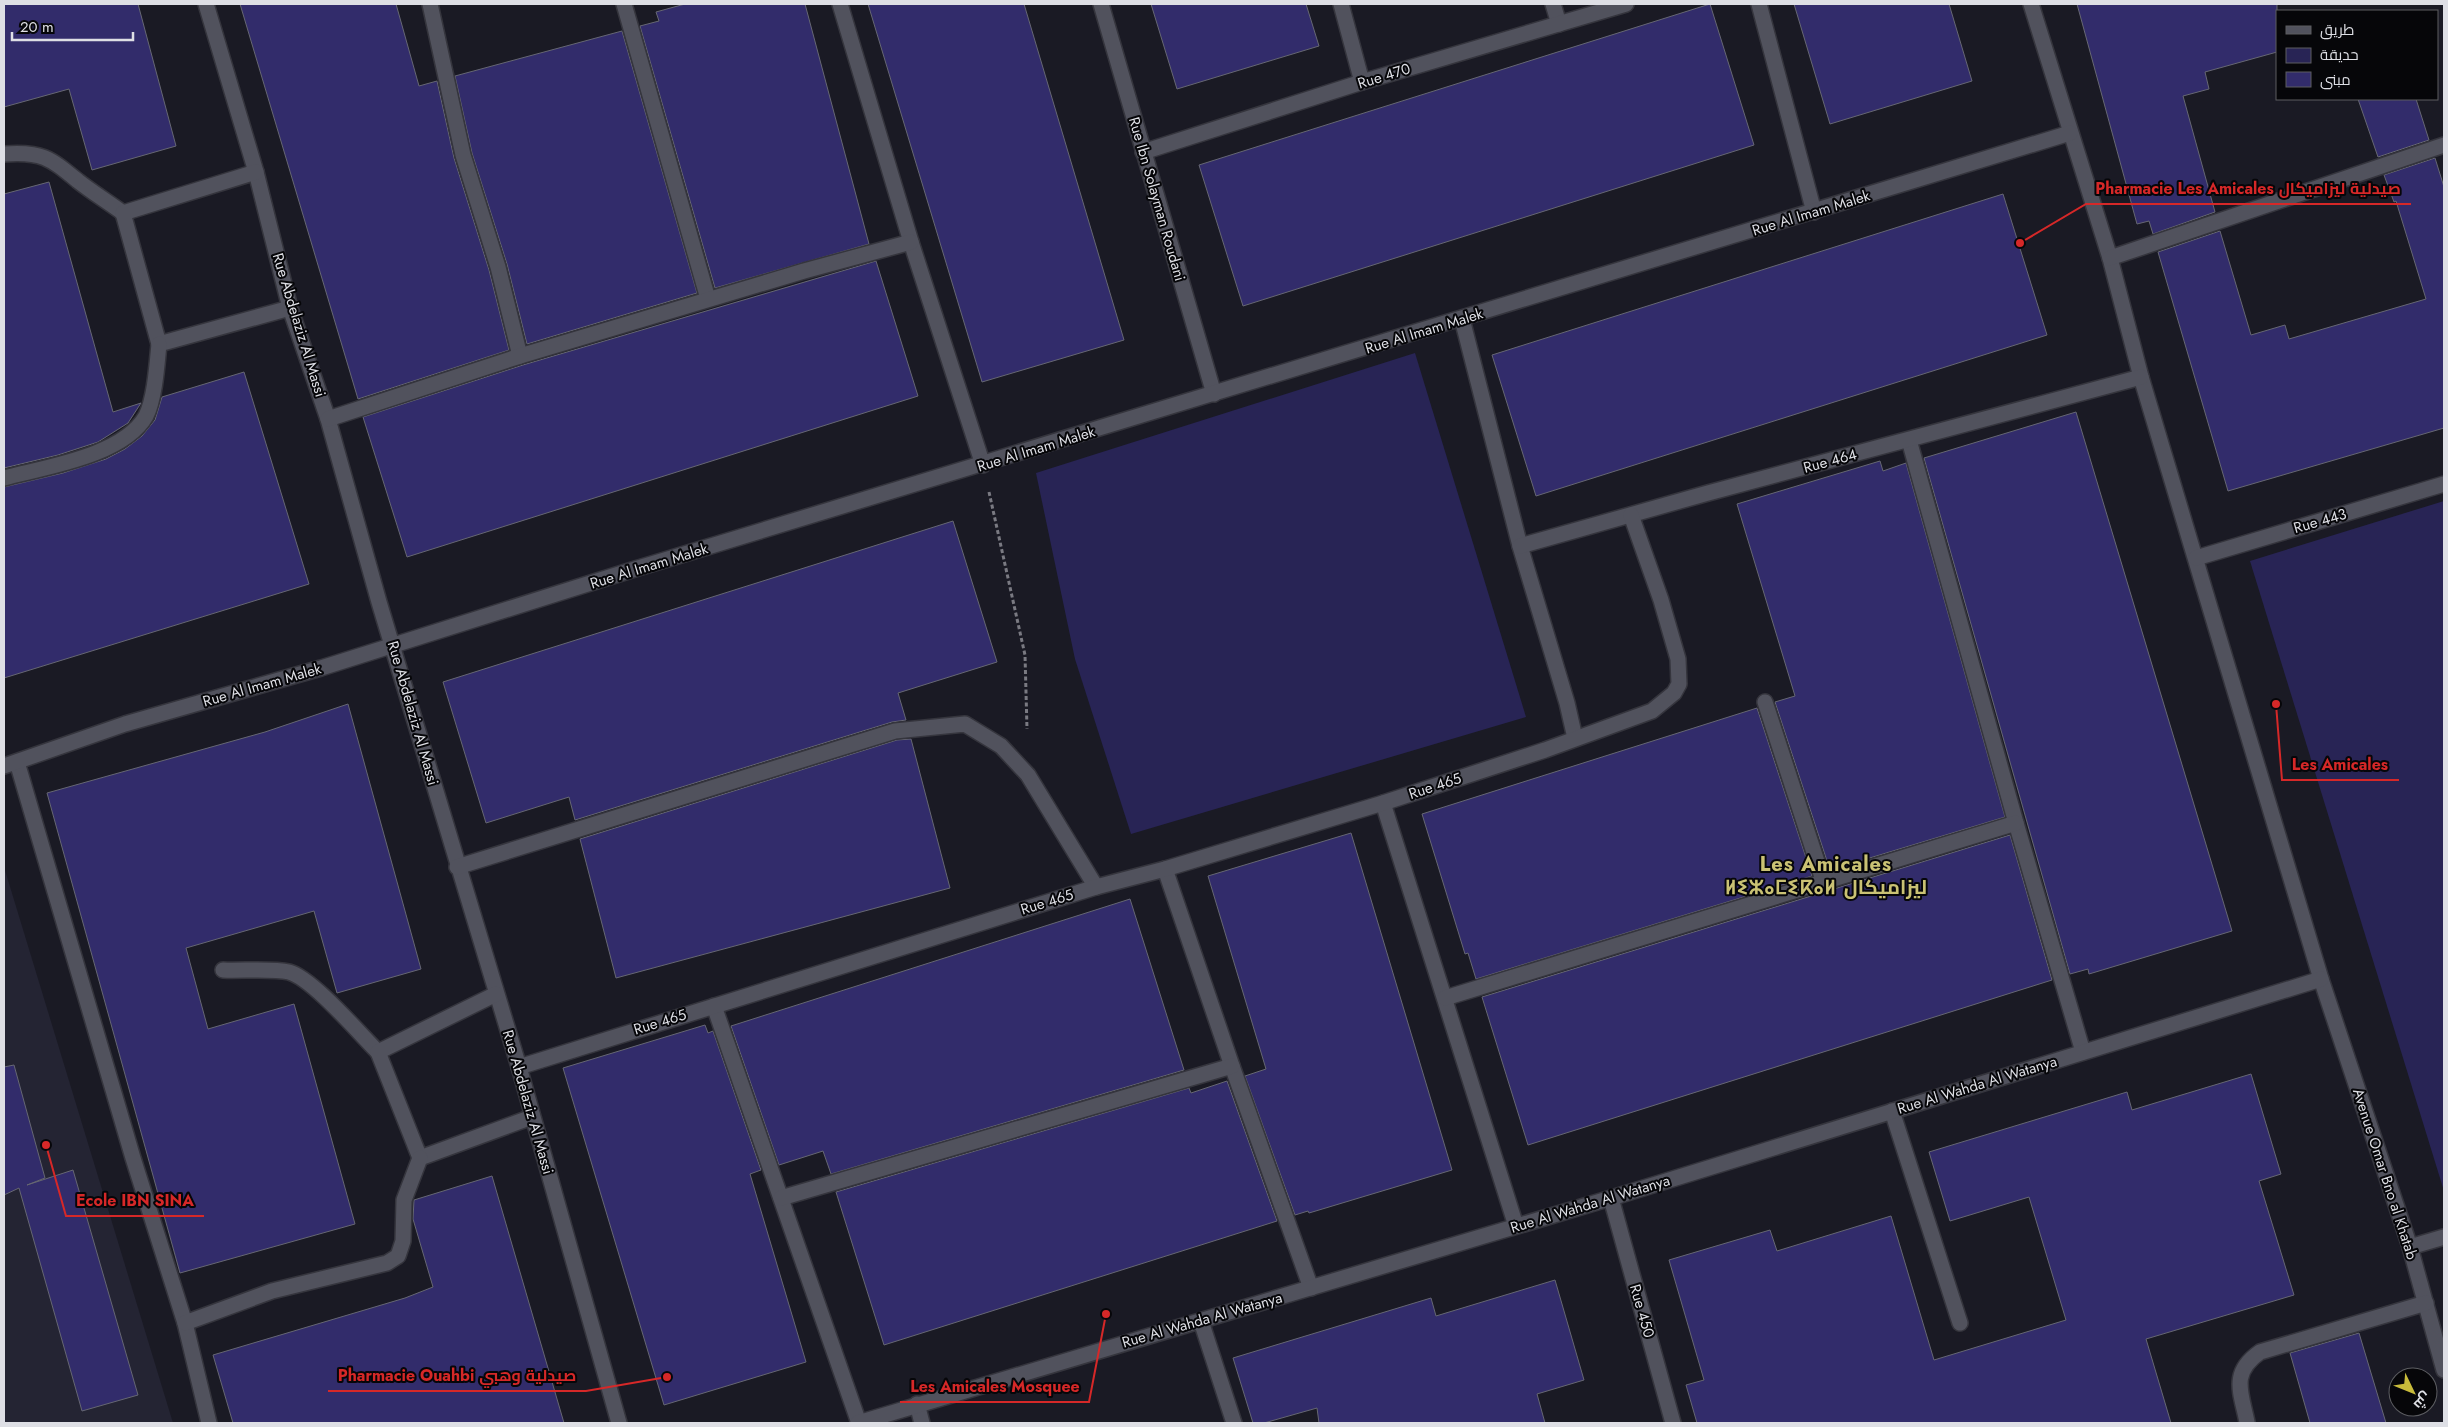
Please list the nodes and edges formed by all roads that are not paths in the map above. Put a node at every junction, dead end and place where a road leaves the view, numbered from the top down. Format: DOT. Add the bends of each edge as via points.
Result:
graph roads {
  1 [pos="206,4"];
  2 [pos="430,4"];
  3 [pos="624,4"];
  4 [pos="840,4"];
  5 [pos="1101,4"];
  6 [pos="1341,4"];
  7 [pos="1553,4"];
  8 [pos="1626,4"];
  9 [pos="1758,4"];
  10 [pos="2030,4"];
  11 [pos="1559,24"];
  12 [pos="1362,82"];
  13 [pos="2070,133"];
  14 [pos="2444,145"];
  15 [pos="1143,152"];
  16 [pos="4,154"];
  17 [pos="256,172"];
  18 [pos="1814,212"];
  19 [pos="123,213"];
  20 [pos="911,242"];
  21 [pos="2110,258"];
  22 [pos="708,299"];
  23 [pos="290,308"];
  24 [pos="1462,319"];
  25 [pos="159,344"];
  26 [pos="520,356"];
  27 [pos="2141,378"];
  28 [pos="1214,394"];
  29 [pos="328,419"];
  30 [pos="1909,440"];
  31 [pos="983,465"];
  32 [pos="4,478"];
  33 [pos="2444,484"];
  34 [pos="1632,514"];
  35 [pos="1520,546"];
  36 [pos="2196,558"];
  37 [pos="394,645"];
  38 [pos="1765,702"];
  39 [pos="1575,738"];
  40 [pos="10,764"];
  41 [pos="1383,803"];
  42 [pos="2016,822"];
  43 [pos="457,867"];
  44 [pos="1165,869"];
  45 [pos="1823,880"];
  46 [pos="1096,887"];
  47 [pos="223,970"];
  48 [pos="2321,979"];
  49 [pos="496,994"];
  50 [pos="1445,998"];
  51 [pos="714,1006"];
  52 [pos="378,1052"];
  53 [pos="2083,1052"];
  54 [pos="1232,1066"];
  55 [pos="519,1067"];
  56 [pos="1892,1111"];
  57 [pos="532,1117"];
  58 [pos="420,1158"];
  59 [pos="781,1198"];
  60 [pos="1611,1198"];
  61 [pos="1516,1226"];
  62 [pos="2444,1237"];
  63 [pos="2410,1247"];
  64 [pos="1311,1288"];
  65 [pos="2426,1303"];
  66 [pos="1201,1321"];
  67 [pos="1960,1322"];
  68 [pos="185,1324"];
  69 [pos="2444,1370"];
  70 [pos="917,1404"];
  71 [pos="2247,1422"];
  72 [pos="209,1423"];
  73 [pos="619,1423"];
  74 [pos="858,1423"];
  75 [pos="922,1423"];
  76 [pos="1234,1423"];
  77 [pos="1673,1423"];
  1 -- 17 [label="street, Rue Abdelaziz Al Massi"];
  2 -- 26 [label="street" via="463,154 498,267"];
  3 -- 22 [label="street"];
  4 -- 20 [label="street"];
  5 -- 15 [label="street, Rue Ibn Solayman Roudani"];
  6 -- 12 [label="street"];
  7 -- 11 [label="street"];
  8 -- 11 [label="street, Rue 470"];
  9 -- 18 [label="street"];
  10 -- 13 [label="street, Avenue Omar Bno al Khatab"];
  11 -- 12 [label="street, Rue 470"];
  12 -- 15 [label="street, Rue 470"];
  13 -- 18 [label="street, Rue Al Imam Malek"];
  13 -- 21 [label="street, Avenue Omar Bno al Khatab"];
  14 -- 21 [label="street"];
  15 -- 28 [label="street, Rue Ibn Solayman Roudani"];
  16 -- 19 [label="street" via="22,152 60,164"];
  17 -- 19 [label="street"];
  17 -- 23 [label="street, Rue Abdelaziz Al Massi"];
  18 -- 24 [label="street, Rue Al Imam Malek"];
  19 -- 25 [label="street"];
  20 -- 22 [label="street"];
  20 -- 31 [label="street"];
  21 -- 27 [label="street, Avenue Omar Bno al Khatab"];
  22 -- 26 [label="street"];
  23 -- 25 [label="street"];
  23 -- 29 [label="street, Rue Abdelaziz Al Massi"];
  24 -- 28 [label="street, Rue Al Imam Malek"];
  24 -- 35 [label="street"];
  25 -- 32 [label="street" via="146,415 132,432 108,448"];
  26 -- 29 [label="street"];
  27 -- 30 [label="street, Rue 464"];
  27 -- 36 [label="street, Avenue Omar Bno al Khatab"];
  28 -- 31 [label="street, Rue Al Imam Malek"];
  29 -- 37 [label="street, Rue Abdelaziz Al Massi"];
  30 -- 34 [label="street, Rue 464"];
  30 -- 42 [label="street"];
  31 -- 37 [label="street, Rue Al Imam Malek"];
  33 -- 36 [label="street, Rue 443"];
  34 -- 35 [label="street, Rue 464"];
  34 -- 39 [label="street, Rue 465" via="1676,651 1679,684 1674,693 1652,710"];
  35 -- 39 [label="street" via="1568,704"];
  36 -- 48 [label="street, Avenue Omar Bno al Khatab"];
  37 -- 40 [label="street, Rue Al Imam Malek" via="125,724"];
  37 -- 43 [label="street, Rue Abdelaziz Al Massi"];
  38 -- 45 [label="street"];
  39 -- 41 [label="street, Rue 465"];
  40 -- 68 [label="street"];
  41 -- 44 [label="street, Rue 465"];
  41 -- 50 [label="street"];
  42 -- 45 [label="street"];
  42 -- 53 [label="street"];
  43 -- 46 [label="street" via="895,731 965,724 1001,746 1028,775"];
  43 -- 49 [label="street, Rue Abdelaziz Al Massi"];
  44 -- 46 [label="street, Rue 465"];
  44 -- 54 [label="street"];
  45 -- 50 [label="street"];
  46 -- 51 [label="street, Rue 465"];
  47 -- 52 [label="street" via="289,972 302,978"];
  48 -- 53 [label="street, Rue Al Wahda Al Watanya"];
  48 -- 63 [label="street, Avenue Omar Bno al Khatab"];
  49 -- 52 [label="street"];
  49 -- 55 [label="street, Rue Abdelaziz Al Massi"];
  50 -- 61 [label="street"];
  51 -- 55 [label="street, Rue 465"];
  51 -- 59 [label="street"];
  52 -- 58 [label="street"];
  53 -- 56 [label="street, Rue Al Wahda Al Watanya"];
  54 -- 59 [label="street"];
  54 -- 64 [label="street"];
  55 -- 57 [label="street, Rue Abdelaziz Al Massi"];
  56 -- 60 [label="street, Rue Al Wahda Al Watanya"];
  56 -- 67 [label="street"];
  57 -- 58 [label="street"];
  57 -- 73 [label="street, Rue Abdelaziz Al Massi"];
  58 -- 68 [label="street" via="404,1200 398,1256 387,1263 272,1290"];
  59 -- 74 [label="street"];
  60 -- 61 [label="street, Rue Al Wahda Al Watanya"];
  60 -- 77 [label="street, Rue 450"];
  61 -- 64 [label="street, Rue Al Wahda Al Watanya"];
  62 -- 63 [label="street"];
  63 -- 65 [label="street, Avenue Omar Bno al Khatab"];
  64 -- 66 [label="street, Rue Al Wahda Al Watanya"];
  65 -- 69 [label="street, Avenue Omar Bno al Khatab"];
  65 -- 71 [label="street" via="2260,1352 2240,1374"];
  66 -- 70 [label="street, Rue Al Wahda Al Watanya"];
  66 -- 76 [label="street"];
  68 -- 72 [label="street"];
  70 -- 74 [label="street, Rue Al Wahda Al Watanya"];
  70 -- 75 [label="street"];
}
